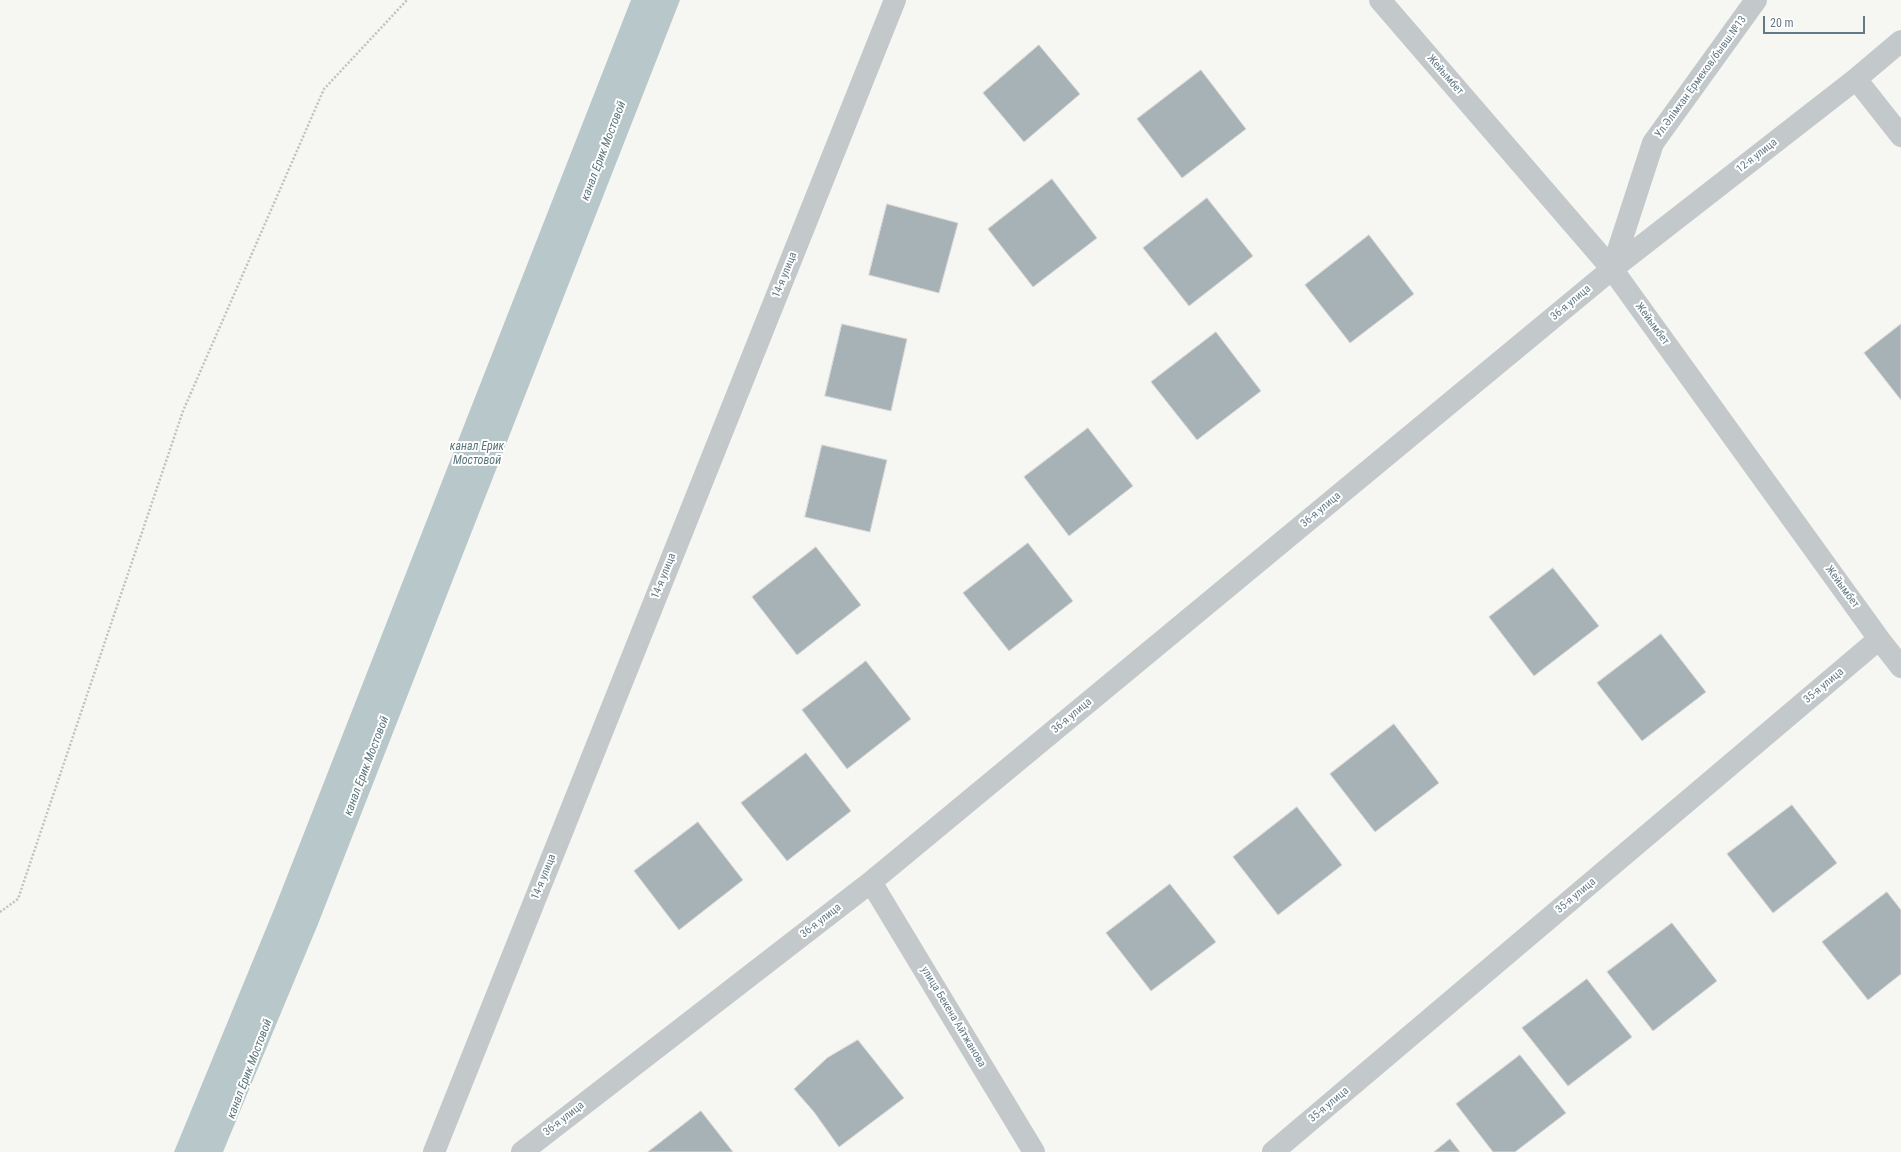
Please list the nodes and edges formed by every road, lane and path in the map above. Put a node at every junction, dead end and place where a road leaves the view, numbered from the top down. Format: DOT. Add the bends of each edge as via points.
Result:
graph roads {
  1 [pos="407,0"];
  2 [pos="895,0"];
  3 [pos="1380,0"];
  4 [pos="1756,0"];
  5 [pos="1901,41"];
  6 [pos="1856,79"];
  7 [pos="1901,136"];
  8 [pos="1612,269"];
  9 [pos="1879,639"];
  10 [pos="1901,667"];
  11 [pos="871,882"];
  12 [pos="0,912"];
  13 [pos="434,1152"];
  14 [pos="522,1152"];
  15 [pos="1034,1152"];
  16 [pos="1273,1152"];
  1 -- 12 [label="path" via="324,89 183,411 18,898"];
  2 -- 13 [label="street, 14-я улица"];
  3 -- 8 [label="street, Жейымбет"];
  4 -- 8 [label="street, Ул.Әлімхан Ермеков/бывш.№13" via="1653,143"];
  5 -- 6 [label="street, 12-я улица"];
  6 -- 7 [label="street"];
  6 -- 8 [label="street, 12-я улица"];
  8 -- 9 [label="street, Жейымбет"];
  8 -- 11 [label="street, 36-я улица"];
  9 -- 10 [label="street, Жейымбет"];
  9 -- 16 [label="street, 35-я улица"];
  11 -- 14 [label="street, 36-я улица"];
  11 -- 15 [label="street, улица Бекена Айтжанова"];
}
